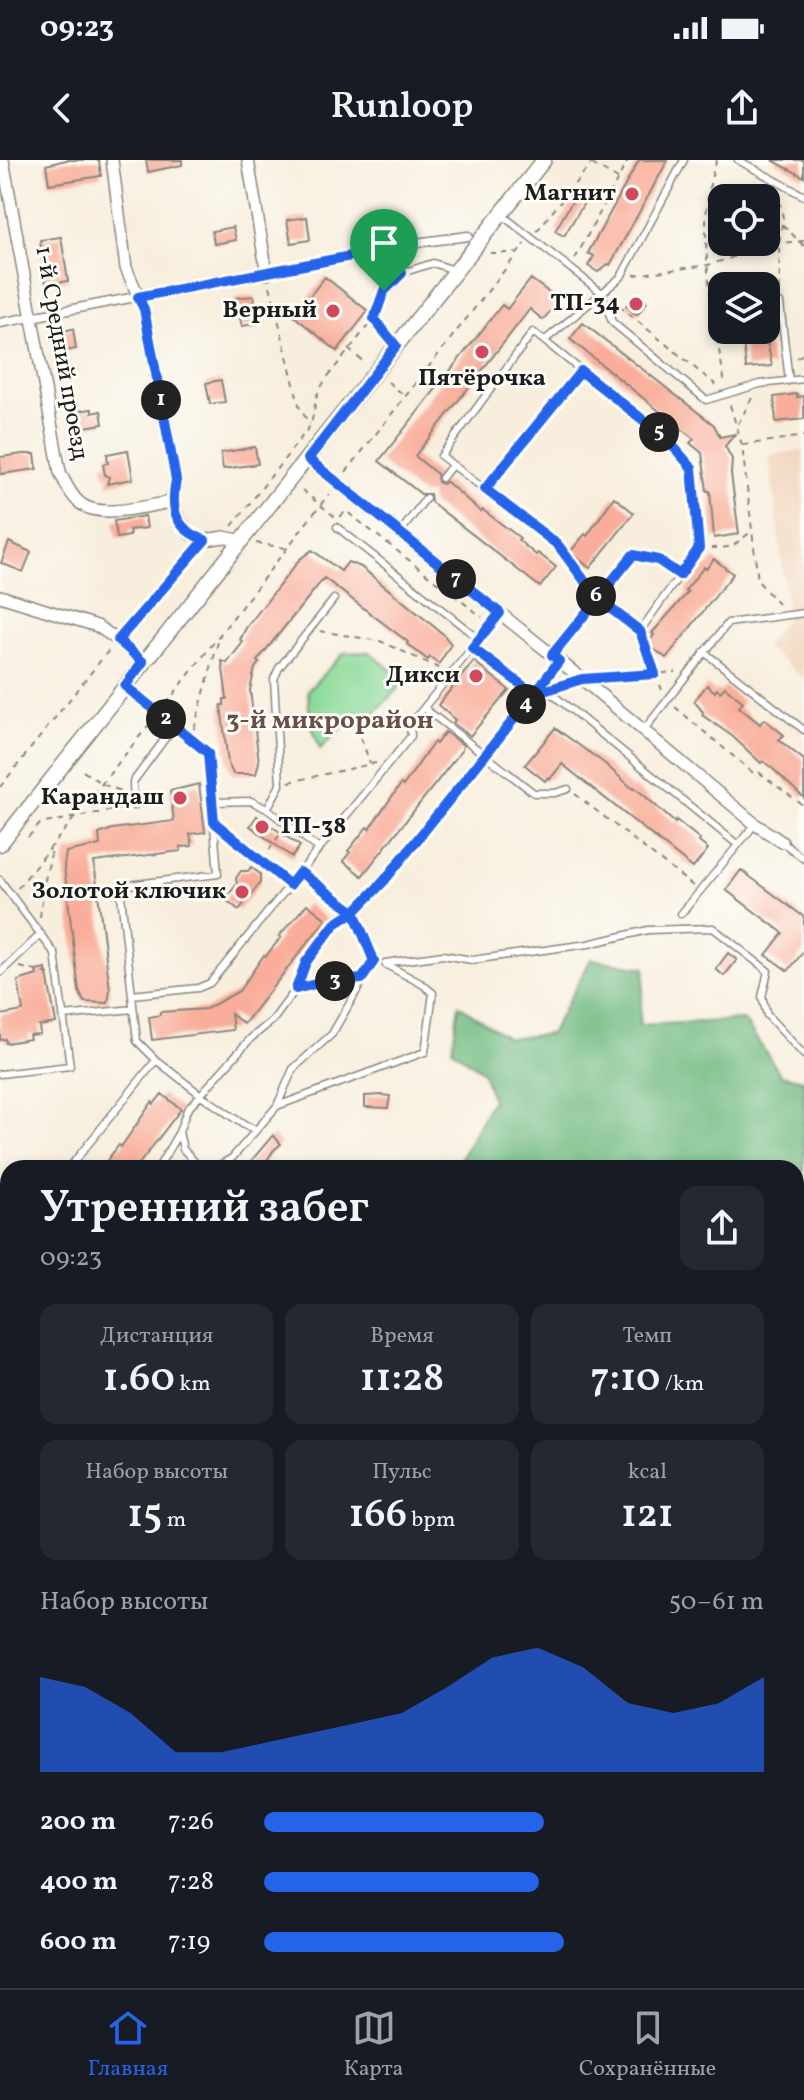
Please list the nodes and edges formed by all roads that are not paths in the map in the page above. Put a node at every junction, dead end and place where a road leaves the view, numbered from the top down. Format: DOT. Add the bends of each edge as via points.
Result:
graph roads {
  1 [pos="3,160"];
  2 [pos="112,160"];
  3 [pos="248,160"];
  4 [pos="544,160"];
  5 [pos="684,160"];
  6 [pos="738,160"];
  7 [pos="804,196"];
  8 [pos="502,215"];
  9 [pos="468,236"];
  10 [pos="457,271"];
  11 [pos="267,274"];
  12 [pos="602,293"];
  13 [pos="138,297"];
  14 [pos="780,303"];
  15 [pos="32,317"];
  16 [pos="0,323"];
  17 [pos="544,341"];
  18 [pos="396,346"];
  19 [pos="804,379"];
  20 [pos="789,381"];
  21 [pos="308,459"];
  22 [pos="452,465"];
  23 [pos="442,478"];
  24 [pos="426,498"];
  25 [pos="172,502"];
  26 [pos="337,527"];
  27 [pos="399,534"];
  28 [pos="243,541"];
  29 [pos="558,545"];
  30 [pos="680,575"];
  31 [pos="0,596"];
  32 [pos="334,599"];
  33 [pos="598,599"];
  34 [pos="500,613"];
  35 [pos="804,613"];
  36 [pos="479,639"];
  37 [pos="704,652"];
  38 [pos="556,658"];
  39 [pos="143,662"];
  40 [pos="541,685"];
  41 [pos="125,686"];
  42 [pos="424,708"];
  43 [pos="175,725"];
  44 [pos="804,730"];
  45 [pos="643,731"];
  46 [pos="485,756"];
  47 [pos="568,789"];
  48 [pos="213,802"];
  49 [pos="134,806"];
  50 [pos="267,809"];
  51 [pos="755,824"];
  52 [pos="782,842"];
  53 [pos="0,844"];
  54 [pos="738,845"];
  55 [pos="319,849"];
  56 [pos="804,859"];
  57 [pos="300,872"];
  58 [pos="0,880"];
  59 [pos="354,912"];
  60 [pos="681,914"];
  61 [pos="41,934"];
  62 [pos="374,961"];
  63 [pos="385,963"];
  64 [pos="0,973"];
  65 [pos="362,979"];
  66 [pos="296,989"];
  67 [pos="132,995"];
  68 [pos="133,1009"];
  69 [pos="64,1016"];
  70 [pos="804,1055"];
  71 [pos="156,1060"];
  72 [pos="0,1074"];
  73 [pos="201,1095"];
  74 [pos="277,1106"];
  75 [pos="256,1130"];
  76 [pos="179,1132"];
  77 [pos="75,1160"];
  78 [pos="163,1160"];
  79 [pos="193,1160"];
  80 [pos="229,1160"];
  1 -- 15 [label="street, 1-й Средний проезд"];
  2 -- 13 [label="street" via="126,268"];
  3 -- 11 [label="street"];
  4 -- 8 [label="street"];
  5 -- 12 [label="lane" via="621,277"];
  6 -- 7 [label="lane"];
  8 -- 10 [label="street"];
  8 -- 12 [label="lane"];
  9 -- 11 [label="street"];
  10 -- 18 [label="street"];
  10 -- 18 [label="lane" via="433,263 402,273 384,291 374,319"];
  11 -- 13 [label="street"];
  12 -- 17 [label="lane"];
  12 -- 20 [label="lane" via="612,322 706,400"];
  13 -- 15 [label="street"];
  13 -- 25 [label="street" via="176,480"];
  14 -- 20 [label="lane"];
  15 -- 16 [label="street"];
  15 -- 25 [label="street, 1-й Средний проезд" via="60,472 79,503 92,510 118,510"];
  17 -- 22 [label="lane" via="533,332 450,443 441,456"];
  17 -- 30 [label="lane" via="666,438 692,468 699,548"];
  18 -- 21 [label="street"];
  19 -- 20 [label="lane"];
  21 -- 27 [label="street"];
  21 -- 28 [label="street"];
  22 -- 23 [label="lane"];
  22 -- 29 [label="lane"];
  24 -- 27 [label="lane"];
  25 -- 28 [label="street" via="190,534"];
  26 -- 36 [label="lane"];
  27 -- 34 [label="street"];
  28 -- 39 [label="street"];
  30 -- 33 [label="lane" via="658,560 633,555"];
  30 -- 33 [label="lane" via="640,631"];
  31 -- 39 [label="street" via="97,626"];
  32 -- 50 [label="lane" via="274,679 280,785"];
  33 -- 38 [label="lane"];
  34 -- 36 [label="lane"];
  34 -- 38 [label="street"];
  35 -- 37 [label="lane" via="728,623"];
  36 -- 42 [label="lane"];
  37 -- 44 [label="lane"];
  37 -- 45 [label="lane"];
  38 -- 40 [label="lane"];
  38 -- 45 [label="street"];
  39 -- 41 [label="street"];
  40 -- 46 [label="lane"];
  40 -- 54 [label="lane"];
  41 -- 43 [label="lane"];
  41 -- 53 [label="street"];
  42 -- 46 [label="lane"];
  42 -- 55 [label="lane" via="410,725 411,736"];
  43 -- 48 [label="lane" via="208,753"];
  43 -- 49 [label="lane" via="133,782"];
  45 -- 51 [label="street"];
  46 -- 47 [label="lane" via="534,793"];
  46 -- 59 [label="lane"];
  48 -- 50 [label="lane" via="251,801"];
  48 -- 67 [label="lane" via="218,874 120,886"];
  50 -- 55 [label="lane"];
  51 -- 52 [label="street"];
  51 -- 54 [label="lane"];
  52 -- 56 [label="lane"];
  54 -- 60 [label="lane"];
  55 -- 57 [label="lane"];
  57 -- 59 [label="lane"];
  57 -- 67 [label="lane" via="210,983"];
  58 -- 61 [label="lane"];
  59 -- 62 [label="lane"];
  59 -- 66 [label="lane" via="335,924 306,962"];
  61 -- 64 [label="lane"];
  61 -- 69 [label="lane" via="55,954"];
  62 -- 63 [label="lane"];
  62 -- 65 [label="lane"];
  63 -- 70 [label="lane" via="443,955 472,960 648,930 713,928 768,971 762,997 767,1015"];
  63 -- 74 [label="lane" via="433,993 425,1052"];
  65 -- 66 [label="lane"];
  65 -- 74 [label="lane" via="332,1034 293,1069"];
  66 -- 73 [label="lane"];
  67 -- 68 [label="lane"];
  68 -- 69 [label="lane"];
  68 -- 71 [label="lane" via="137,1041"];
  69 -- 72 [label="lane" via="70,1066"];
  71 -- 73 [label="lane"];
  71 -- 77 [label="lane"];
  73 -- 75 [label="lane"];
  73 -- 76 [label="lane" via="187,1110"];
  74 -- 75 [label="lane"];
  75 -- 80 [label="lane"];
  76 -- 78 [label="lane"];
  76 -- 79 [label="lane"];
}
